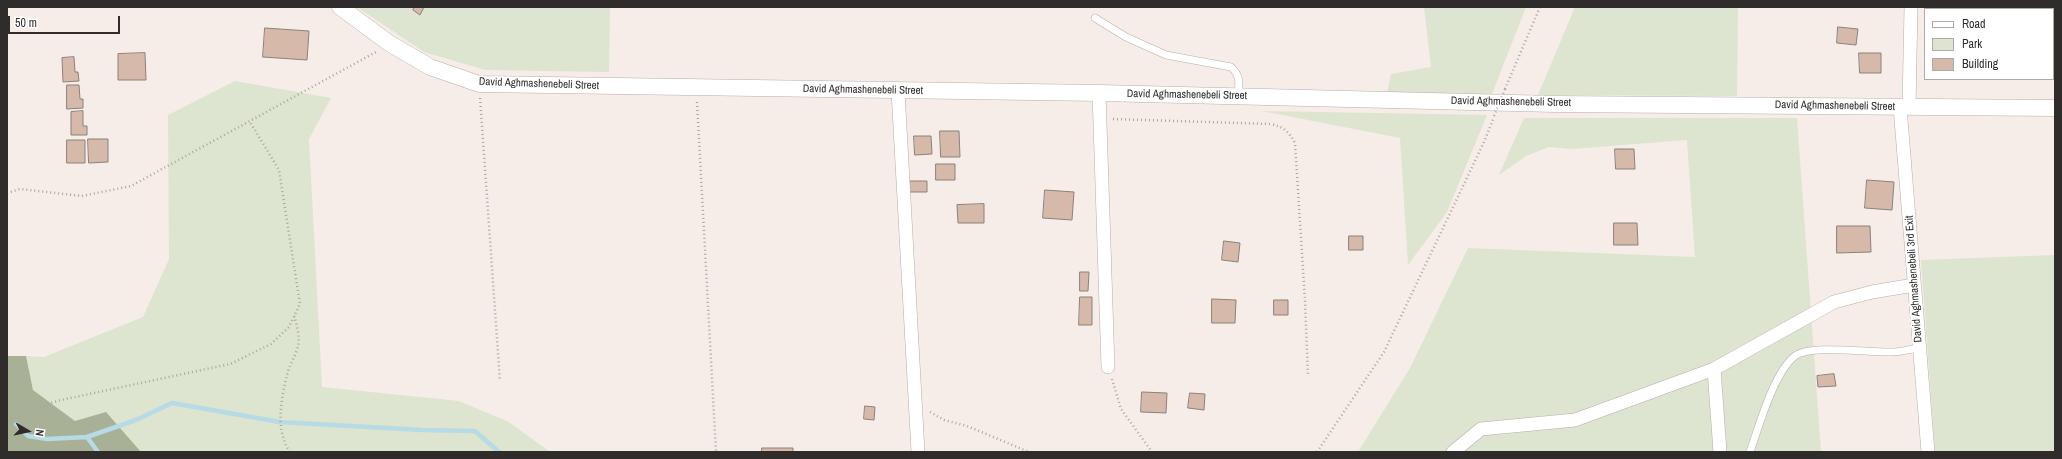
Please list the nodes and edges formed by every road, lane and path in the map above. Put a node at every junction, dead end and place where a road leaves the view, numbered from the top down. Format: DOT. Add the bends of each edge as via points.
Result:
graph roads {
  1 [pos="340,7"];
  2 [pos="1540,7"];
  3 [pos="1911,7"];
  4 [pos="1095,18"];
  5 [pos="389,43"];
  6 [pos="478,84"];
  7 [pos="696,87"];
  8 [pos="898,91"];
  9 [pos="1099,93"];
  10 [pos="1238,96"];
  11 [pos="1500,102"];
  12 [pos="1905,107"];
  13 [pos="2055,108"];
  14 [pos="1100,118"];
  15 [pos="250,122"];
  16 [pos="7,193"];
  17 [pos="1914,285"];
  18 [pos="294,316"];
  19 [pos="1919,348"];
  20 [pos="1108,367"];
  21 [pos="1714,369"];
  22 [pos="1308,376"];
  23 [pos="500,381"];
  24 [pos="916,404"];
  25 [pos="7,421"];
  26 [pos="290,452"];
  27 [pos="716,452"];
  28 [pos="918,452"];
  29 [pos="1029,452"];
  30 [pos="1152,452"];
  31 [pos="1317,452"];
  32 [pos="1453,452"];
  33 [pos="1720,452"];
  34 [pos="1750,452"];
  35 [pos="1928,452"];
  1 -- 5 [label="street, David Aghmashenebeli Street"];
  2 -- 11 [label="path"];
  3 -- 12 [label="street, David Aghmashenebeli 3rd Exit"];
  4 -- 10 [label="lane" via="1126,37 1166,55 1231,67 1239,78"];
  5 -- 6 [label="street, David Aghmashenebeli Street" via="430,67"];
  5 -- 15 [label="path"];
  6 -- 7 [label="street, David Aghmashenebeli Street"];
  6 -- 23 [label="path"];
  7 -- 8 [label="street, David Aghmashenebeli Street"];
  7 -- 27 [label="path"];
  8 -- 9 [label="street, David Aghmashenebeli Street"];
  8 -- 24 [label="street"];
  9 -- 10 [label="street, David Aghmashenebeli Street"];
  9 -- 14 [label="street"];
  10 -- 11 [label="street, David Aghmashenebeli Street"];
  11 -- 12 [label="street, David Aghmashenebeli Street"];
  11 -- 31 [label="path" via="1484,142 1384,352"];
  12 -- 13 [label="street, David Aghmashenebeli Street"];
  12 -- 17 [label="street, David Aghmashenebeli 3rd Exit"];
  14 -- 20 [label="street"];
  14 -- 22 [label="path" via="1271,124 1290,133 1295,143"];
  15 -- 16 [label="path" via="131,186 82,196 20,189"];
  15 -- 18 [label="path" via="278,170 300,304"];
  17 -- 19 [label="street, David Aghmashenebeli 3rd Exit"];
  17 -- 21 [label="street" via="1834,302"];
  18 -- 25 [label="path" via="289,327 271,344 230,364 61,400"];
  18 -- 26 [label="path" via="298,346 287,374 280,422 284,444"];
  19 -- 34 [label="lane" via="1893,352 1821,350 1797,354 1789,361 1775,383"];
  19 -- 35 [label="street, David Aghmashenebeli 3rd Exit"];
  20 -- 30 [label="path" via="1120,409"];
  21 -- 32 [label="street" via="1575,420 1481,428"];
  21 -- 33 [label="street"];
  24 -- 28 [label="street"];
  24 -- 29 [label="path" via="944,420 967,426"];
}
